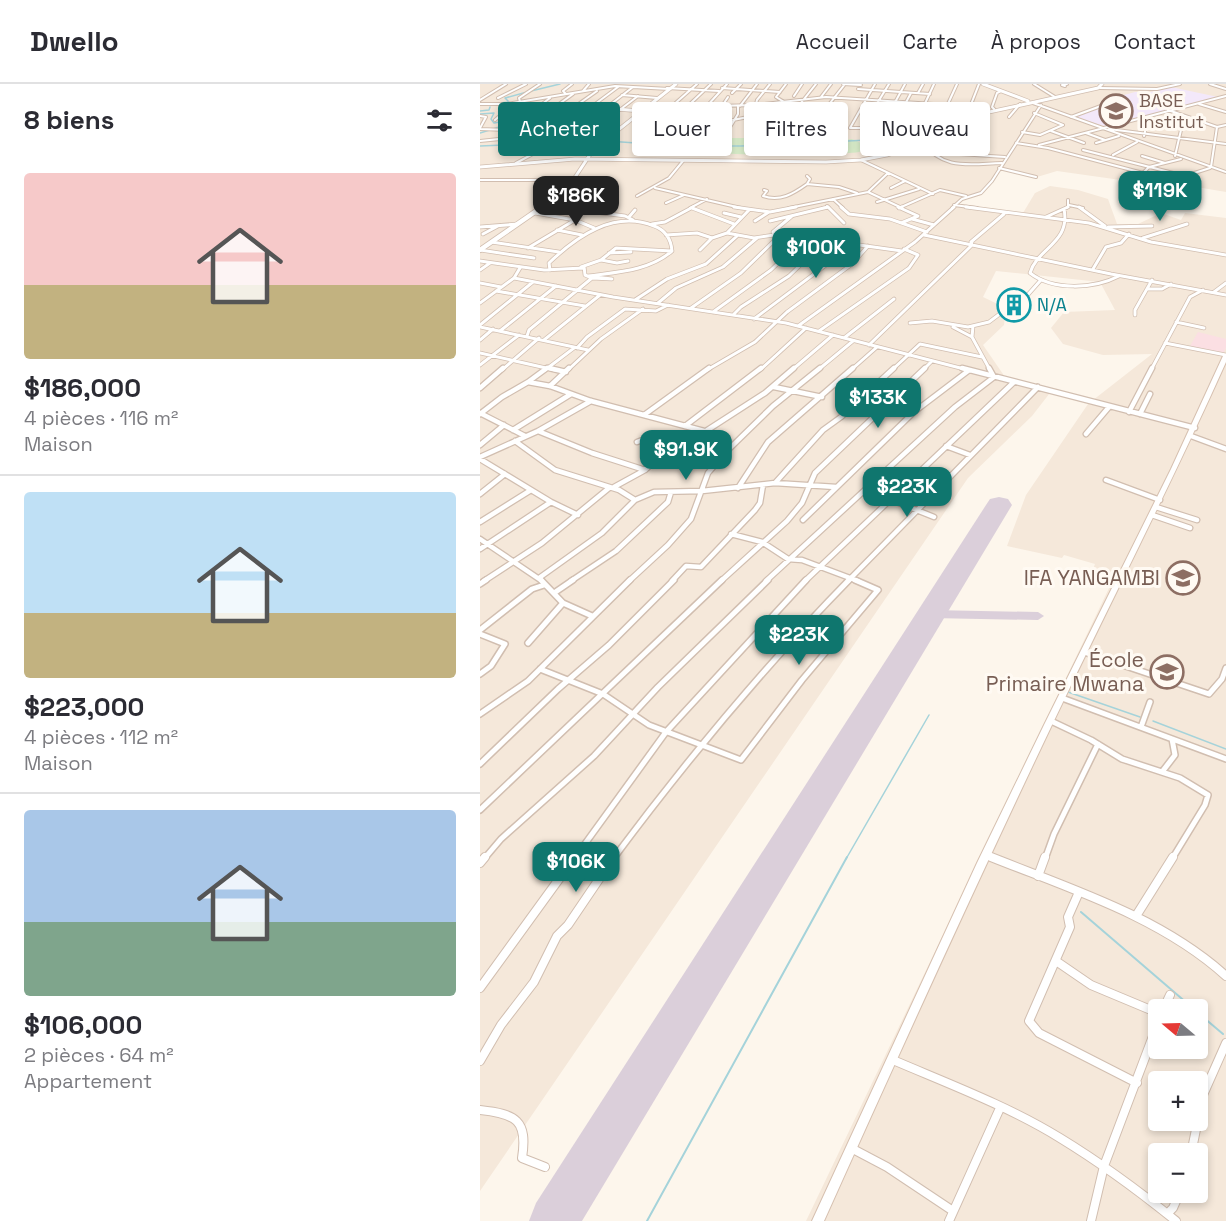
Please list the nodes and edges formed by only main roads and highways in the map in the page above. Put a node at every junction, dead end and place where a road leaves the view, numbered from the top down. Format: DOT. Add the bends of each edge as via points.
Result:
graph roads {
  1 [pos="1226,356"];
  2 [pos="819,1221"];
  1 -- 2 [label="main road" via="986,855"];
}
